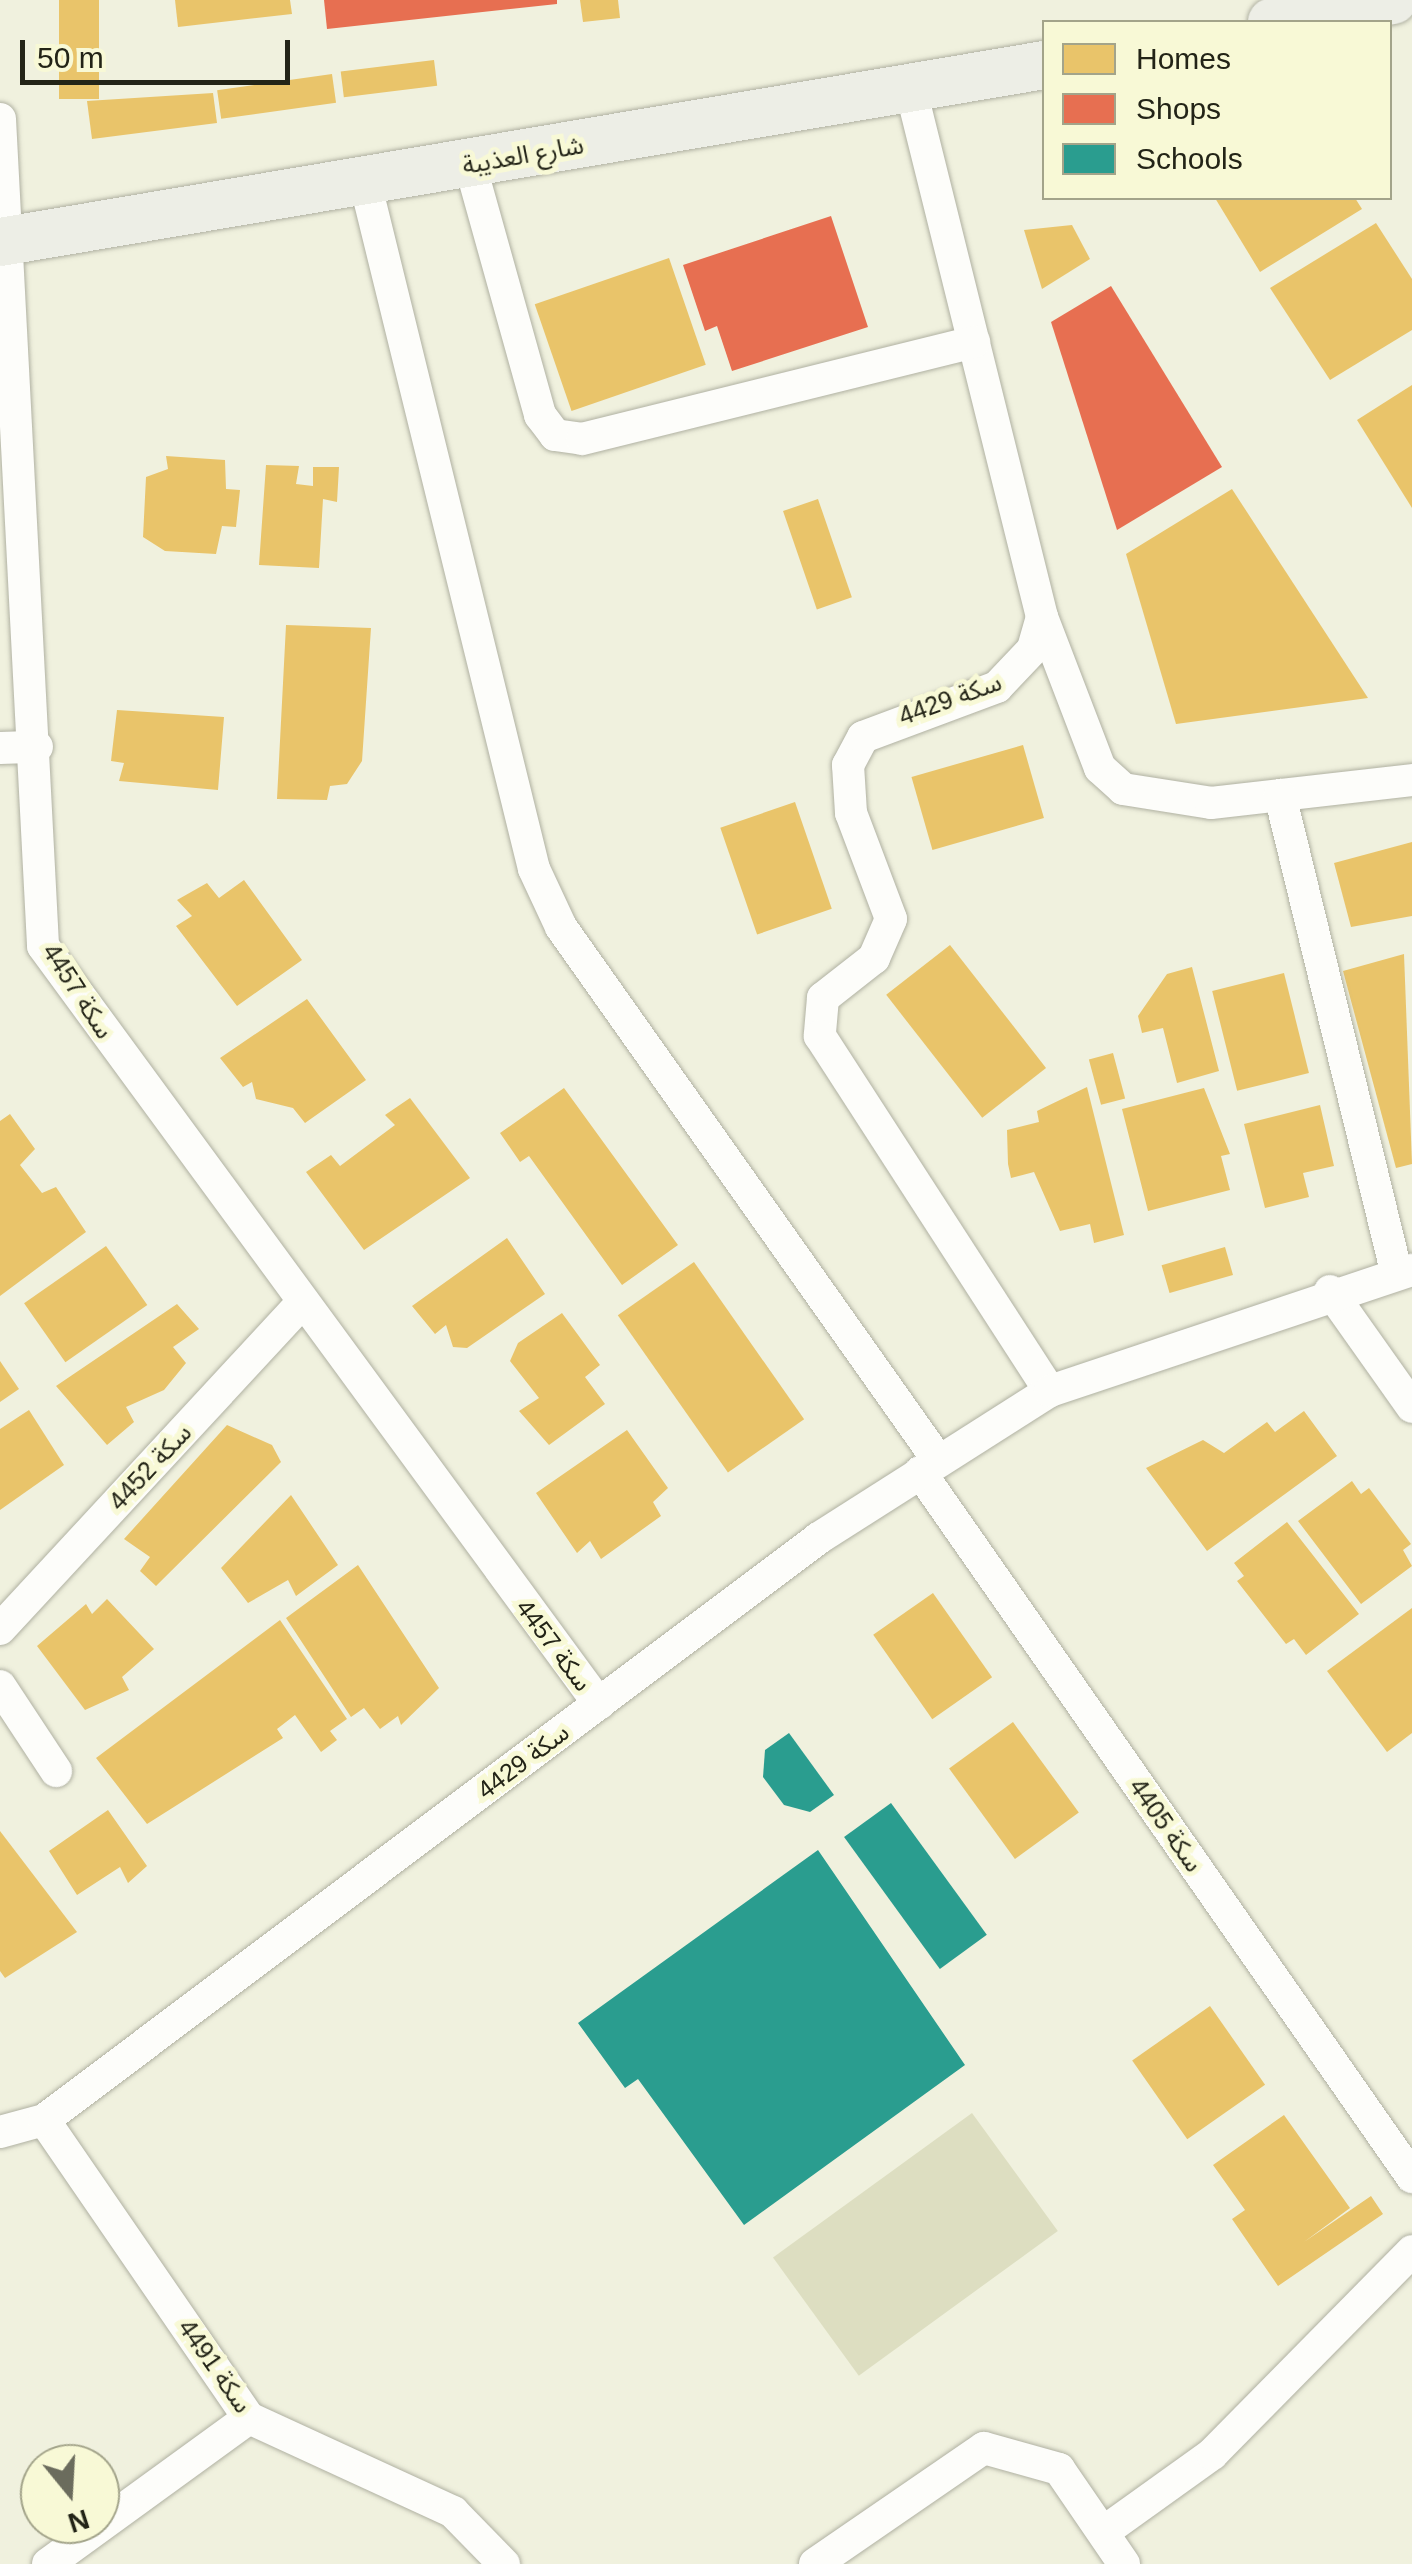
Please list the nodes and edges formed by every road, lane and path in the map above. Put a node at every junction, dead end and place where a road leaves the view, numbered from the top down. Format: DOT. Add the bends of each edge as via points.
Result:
graph roads {
  1 [pos="1393,0"];
  2 [pos="1283,20"];
  3 [pos="1042,65"];
  4 [pos="911,90"];
  5 [pos="0,119"];
  6 [pos="470,164"];
  7 [pos="365,182"];
  8 [pos="4,242"];
  9 [pos="974,342"];
  10 [pos="1042,617"];
  11 [pos="37,747"];
  12 [pos="0,748"];
  13 [pos="1412,780"];
  14 [pos="1280,795"];
  15 [pos="1405,1272"];
  16 [pos="1330,1291"];
  17 [pos="300,1305"];
  18 [pos="1050,1391"];
  19 [pos="1412,1407"];
  20 [pos="929,1466"];
  21 [pos="0,1629"];
  22 [pos="0,1686"];
  23 [pos="599,1704"];
  24 [pos="56,1770"];
  25 [pos="44,2120"];
  26 [pos="0,2132"];
  27 [pos="1412,2177"];
  28 [pos="1412,2250"];
  29 [pos="250,2418"];
  30 [pos="1106,2531"];
  31 [pos="48,2564"];
  32 [pos="504,2564"];
  33 [pos="815,2564"];
  34 [pos="1124,2564"];
  1 -- 2 [label="street"];
  3 -- 4 [label="street, شارع العذيبة"];
  4 -- 6 [label="street, شارع العذيبة"];
  4 -- 9 [label="street"];
  5 -- 8 [label="street, سكة 4457"];
  6 -- 7 [label="street, شارع العذيبة"];
  6 -- 9 [label="street" via="540,415 555,435 582,439"];
  7 -- 8 [label="street, شارع العذيبة"];
  7 -- 20 [label="street, سكة 4405" via="534,869 560,927"];
  8 -- 11 [label="street, سكة 4457"];
  9 -- 10 [label="street"];
  10 -- 14 [label="street" via="1100,768 1122,789 1211,803"];
  10 -- 18 [label="street, سكة 4429" via="1033,649 998,687 862,737 848,765 851,813 891,919 874,958 823,998 820,1036"];
  11 -- 12 [label="street"];
  11 -- 17 [label="street, سكة 4457" via="42,946"];
  13 -- 14 [label="street"];
  14 -- 15 [label="street"];
  15 -- 16 [label="street, سكة 4429"];
  16 -- 18 [label="street, سكة 4429"];
  16 -- 19 [label="street"];
  17 -- 21 [label="street, سكة 4452"];
  17 -- 23 [label="street, سكة 4457"];
  18 -- 20 [label="street, سكة 4429"];
  20 -- 23 [label="street, سكة 4429"];
  20 -- 27 [label="street, سكة 4405"];
  22 -- 24 [label="street"];
  23 -- 25 [label="street, سكة 4429"];
  25 -- 26 [label="street, سكة 4429"];
  25 -- 29 [label="street, سكة 4491"];
  28 -- 30 [label="street" via="1212,2454"];
  29 -- 31 [label="street"];
  29 -- 32 [label="street, سكة 4491" via="453,2512"];
  30 -- 33 [label="street" via="1058,2469 984,2448"];
  30 -- 34 [label="street"];
}
